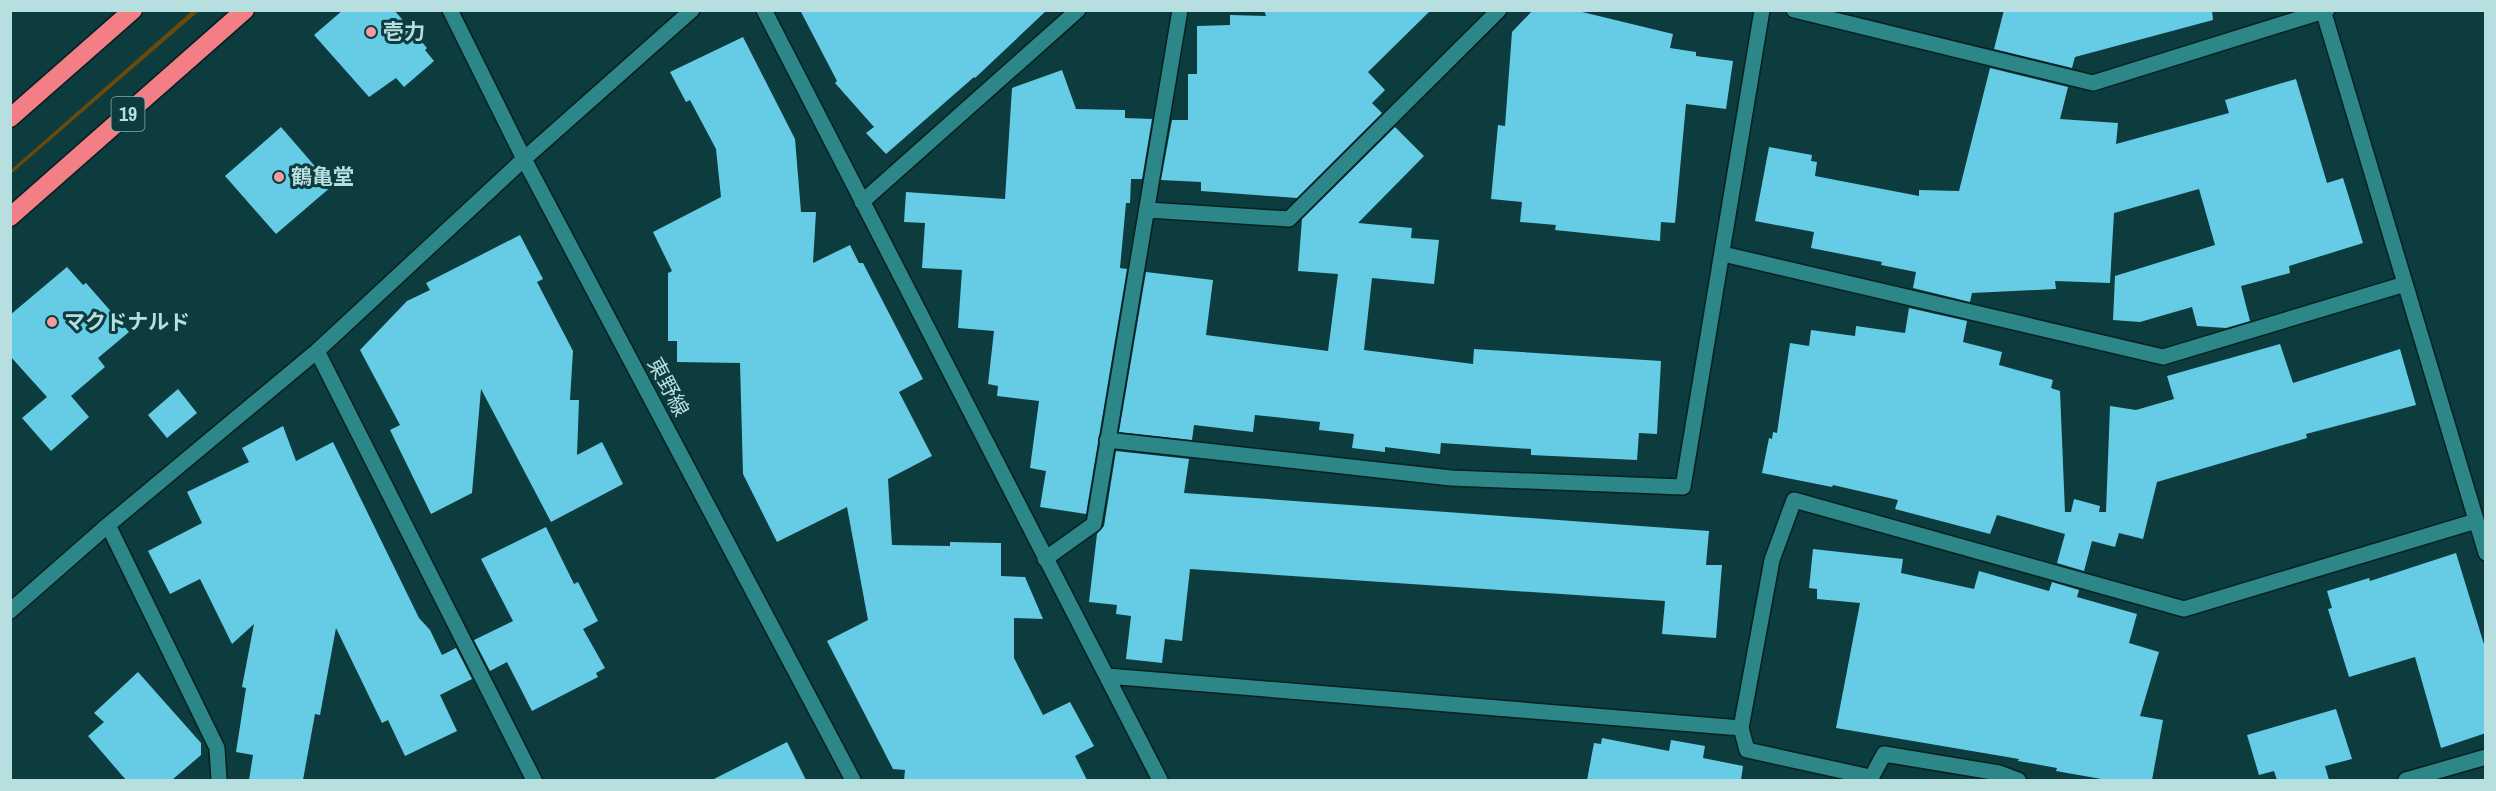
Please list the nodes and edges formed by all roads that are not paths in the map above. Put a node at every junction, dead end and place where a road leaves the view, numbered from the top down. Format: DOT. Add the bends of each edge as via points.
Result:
graph roads {
  1 [pos="133,10"];
  2 [pos="245,10"];
  3 [pos="450,10"];
  4 [pos="692,10"];
  5 [pos="764,10"];
  6 [pos="1078,10"];
  7 [pos="1180,10"];
  8 [pos="1499,10"];
  9 [pos="1762,10"];
  10 [pos="1794,10"];
  11 [pos="2325,11"];
  12 [pos="10,118"];
  13 [pos="524,159"];
  14 [pos="862,202"];
  15 [pos="1148,210"];
  16 [pos="10,217"];
  17 [pos="1723,254"];
  18 [pos="2405,284"];
  19 [pos="317,351"];
  20 [pos="1107,440"];
  21 [pos="2476,521"];
  22 [pos="108,525"];
  23 [pos="2486,553"];
  24 [pos="1045,559"];
  25 [pos="10,611"];
  26 [pos="1107,676"];
  27 [pos="1741,728"];
  28 [pos="2486,757"];
  29 [pos="217,779"];
  30 [pos="1870,779"];
  31 [pos="534,780"];
  32 [pos="853,780"];
  33 [pos="1160,780"];
  34 [pos="2018,780"];
  35 [pos="2406,780"];
  1 -- 12 [label="highway"];
  2 -- 16 [label="highway, 19"];
  3 -- 13 [label="street, 東野線"];
  4 -- 13 [label="street"];
  5 -- 14 [label="street"];
  6 -- 14 [label="street"];
  7 -- 15 [label="street"];
  8 -- 15 [label="street" via="1289,219"];
  9 -- 17 [label="street"];
  10 -- 11 [label="street" via="2093,82"];
  11 -- 18 [label="street"];
  13 -- 19 [label="street"];
  13 -- 32 [label="street, 東野線"];
  14 -- 24 [label="street"];
  15 -- 20 [label="street"];
  17 -- 18 [label="street" via="2163,357"];
  17 -- 20 [label="street" via="1683,487 1451,478"];
  18 -- 21 [label="street"];
  19 -- 22 [label="street"];
  19 -- 31 [label="street"];
  20 -- 24 [label="street" via="1094,524"];
  21 -- 23 [label="street"];
  21 -- 27 [label="street" via="2184,609 1794,500 1773,560"];
  22 -- 25 [label="street"];
  22 -- 29 [label="street" via="217,748"];
  24 -- 26 [label="street"];
  26 -- 27 [label="street"];
  26 -- 33 [label="street"];
  27 -- 30 [label="street" via="1747,750"];
  28 -- 35 [label="street"];
  30 -- 34 [label="street" via="1884,754 1999,773"];
}
